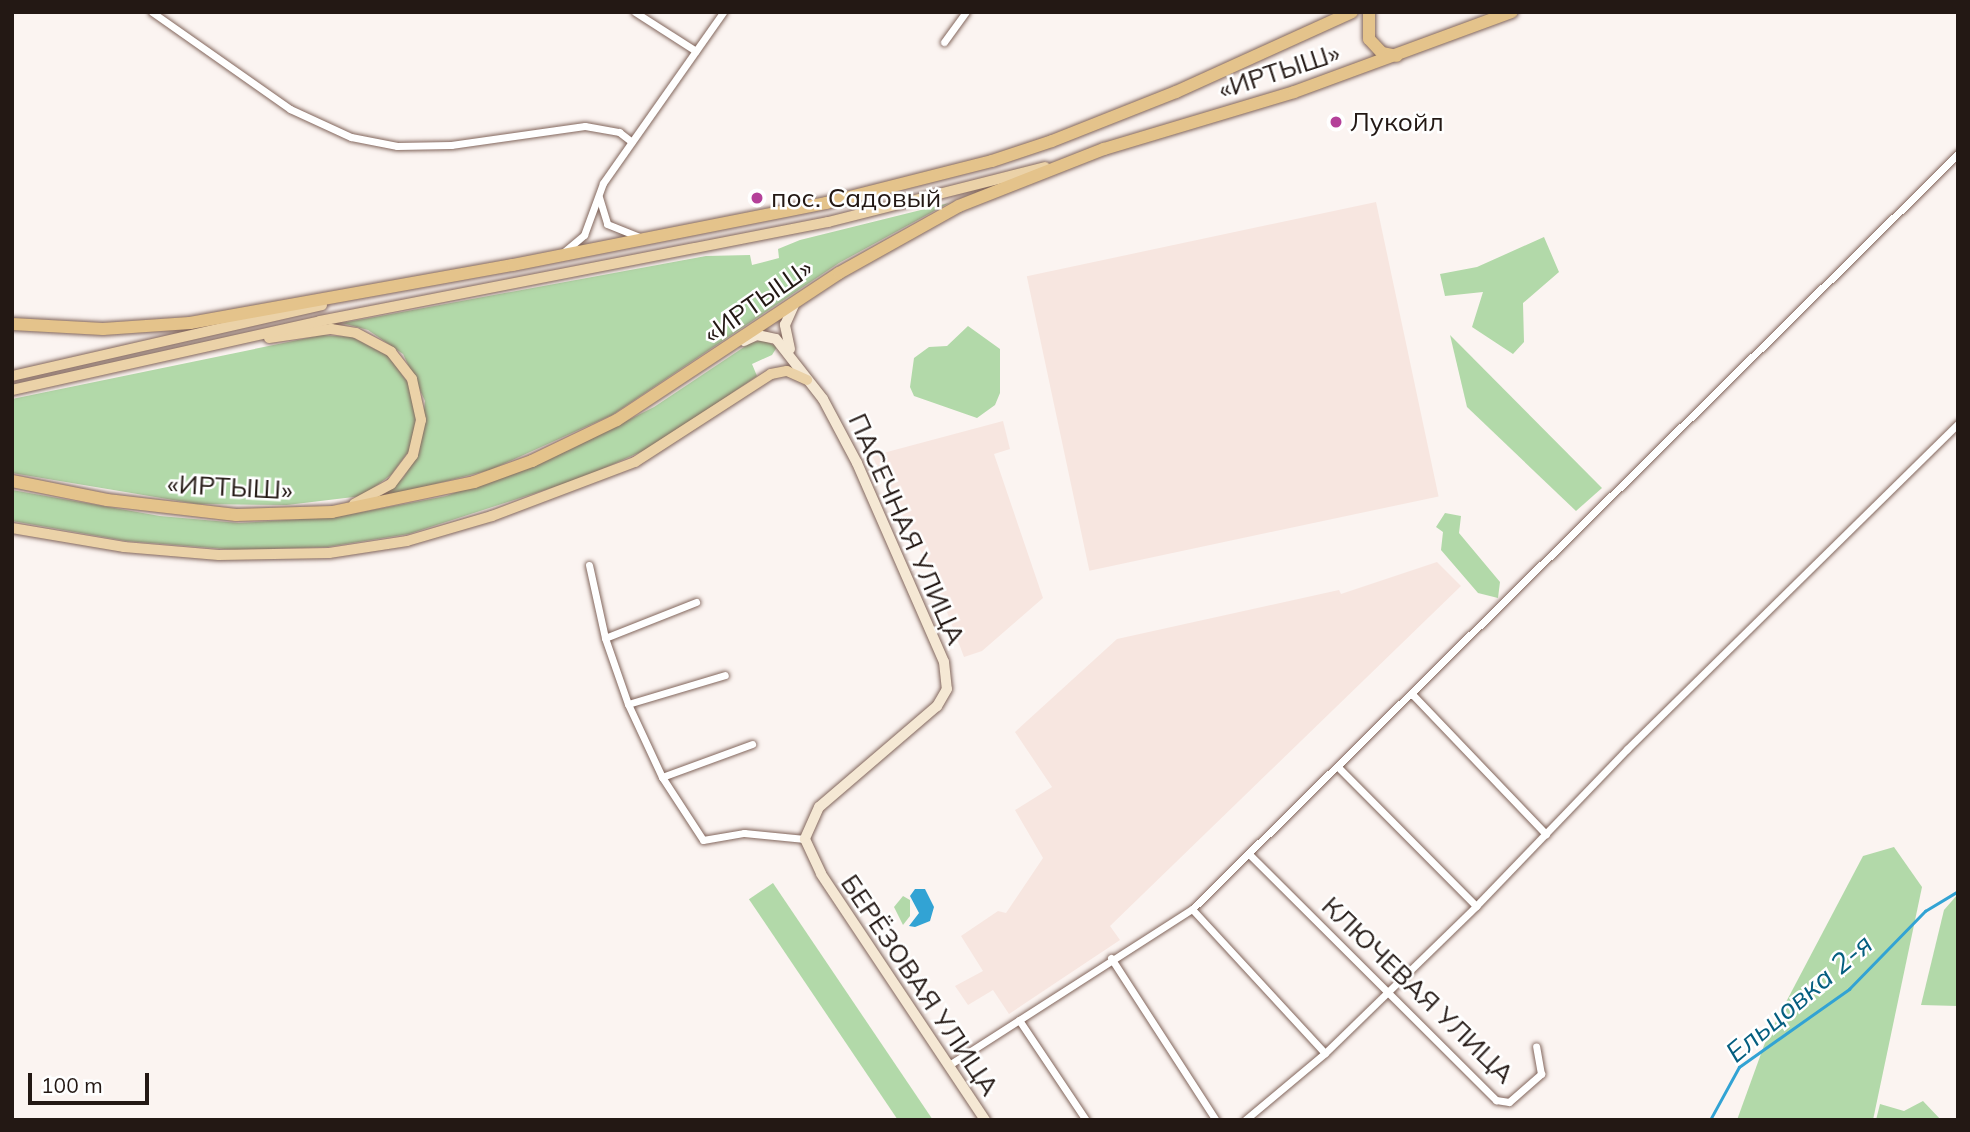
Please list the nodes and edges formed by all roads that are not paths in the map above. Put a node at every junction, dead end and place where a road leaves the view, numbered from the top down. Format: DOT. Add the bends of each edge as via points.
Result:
graph roads {
  1 [pos="152,12"];
  2 [pos="635,12"];
  3 [pos="723,12"];
  4 [pos="966,12"];
  5 [pos="1352,12"];
  6 [pos="1369,12"];
  7 [pos="1512,12"];
  8 [pos="944,42"];
  9 [pos="695,51"];
  10 [pos="1397,56"];
  11 [pos="632,142"];
  12 [pos="1104,149"];
  13 [pos="1958,154"];
  14 [pos="600,189"];
  15 [pos="646,238"];
  16 [pos="549,258"];
  17 [pos="513,265"];
  18 [pos="800,299"];
  19 [pos="12,324"];
  20 [pos="794,359"];
  21 [pos="12,376"];
  22 [pos="64,377"];
  23 [pos="807,380"];
  24 [pos="12,390"];
  25 [pos="665,392"];
  26 [pos="1958,424"];
  27 [pos="12,481"];
  28 [pos="332,512"];
  29 [pos="12,528"];
  30 [pos="589,565"];
  31 [pos="696,602"];
  32 [pos="605,638"];
  33 [pos="724,675"];
  34 [pos="1412,694"];
  35 [pos="628,704"];
  36 [pos="752,744"];
  37 [pos="1338,767"];
  38 [pos="662,777"];
  39 [pos="1546,834"];
  40 [pos="805,839"];
  41 [pos="1249,855"];
  42 [pos="1476,906"];
  43 [pos="1192,909"];
  44 [pos="1111,958"];
  45 [pos="1387,992"];
  46 [pos="1019,1020"];
  47 [pos="1536,1046"];
  48 [pos="1325,1053"];
  49 [pos="949,1065"];
  50 [pos="985,1120"];
  51 [pos="1086,1120"];
  52 [pos="1216,1120"];
  53 [pos="1245,1120"];
  1 -- 11 [label="street" via="290,109 351,137 397,146 438,146 585,126 619,132"];
  2 -- 9 [label="street"];
  3 -- 9 [label="street"];
  4 -- 8 [label="street"];
  5 -- 15 [label="highway, «ИРТЫШ»" via="1176,92 992,161 825,203"];
  6 -- 10 [label="highway" via="1369,39 1382,53"];
  7 -- 10 [label="highway, «ИРТЫШ»"];
  9 -- 11 [label="street"];
  10 -- 12 [label="highway, «ИРТЫШ»"];
  11 -- 14 [label="street"];
  12 -- 18 [label="highway, «ИРТЫШ»" via="926,222"];
  12 -- 22 [label="main road" via="828,222 334,318"];
  13 -- 34 [label="street"];
  14 -- 15 [label="street" via="599,208 607,224 623,234"];
  14 -- 16 [label="street" via="580,242"];
  15 -- 16 [label="highway, «ИРТЫШ»"];
  16 -- 17 [label="highway, «ИРТЫШ»"];
  17 -- 19 [label="highway, «ИРТЫШ»" via="190,323 103,329"];
  17 -- 21 [label="main road" via="144,342"];
  18 -- 20 [label="main road" via="785,325"];
  18 -- 25 [label="highway, «ИРТЫШ»"];
  20 -- 23 [label="main road, ПАСЕЧНАЯ УЛИЦА"];
  20 -- 25 [label="main road" via="776,338 754,336"];
  22 -- 24 [label="main road"];
  22 -- 28 [label="main road" via="318,330 344,330 373,339 399,360 412,379 420,406 417,444 391,484"];
  23 -- 29 [label="main road" via="787,371 771,373 635,462 492,516 407,541 328,553 219,555 124,547"];
  23 -- 40 [label="main road, ПАСЕЧНАЯ УЛИЦА" via="823,399 856,463 935,636 947,680 937,706 819,807"];
  25 -- 28 [label="highway, «ИРТЫШ»" via="580,439 501,473 425,495"];
  26 -- 39 [label="street" via="1636,739"];
  27 -- 28 [label="highway, «ИРТЫШ»" via="107,500 223,514"];
  30 -- 32 [label="street"];
  31 -- 32 [label="street"];
  32 -- 35 [label="street"];
  33 -- 35 [label="street"];
  34 -- 37 [label="street"];
  34 -- 39 [label="street"];
  35 -- 38 [label="street"];
  36 -- 38 [label="street"];
  37 -- 41 [label="street"];
  37 -- 42 [label="street"];
  38 -- 40 [label="street" via="703,840 744,832"];
  39 -- 42 [label="street"];
  40 -- 49 [label="main road, БЕРЁЗОВАЯ УЛИЦА" via="821,874"];
  41 -- 43 [label="street"];
  41 -- 45 [label="street, КЛЮЧЕВАЯ УЛИЦА"];
  42 -- 45 [label="street"];
  43 -- 44 [label="street"];
  43 -- 48 [label="street"];
  44 -- 46 [label="street"];
  44 -- 52 [label="street"];
  45 -- 47 [label="street, КЛЮЧЕВАЯ УЛИЦА" via="1496,1100 1509,1102 1541,1074"];
  45 -- 48 [label="street"];
  46 -- 49 [label="street"];
  46 -- 51 [label="street"];
  48 -- 53 [label="street"];
  49 -- 50 [label="main road, БЕРЁЗОВАЯ УЛИЦА"];
}
